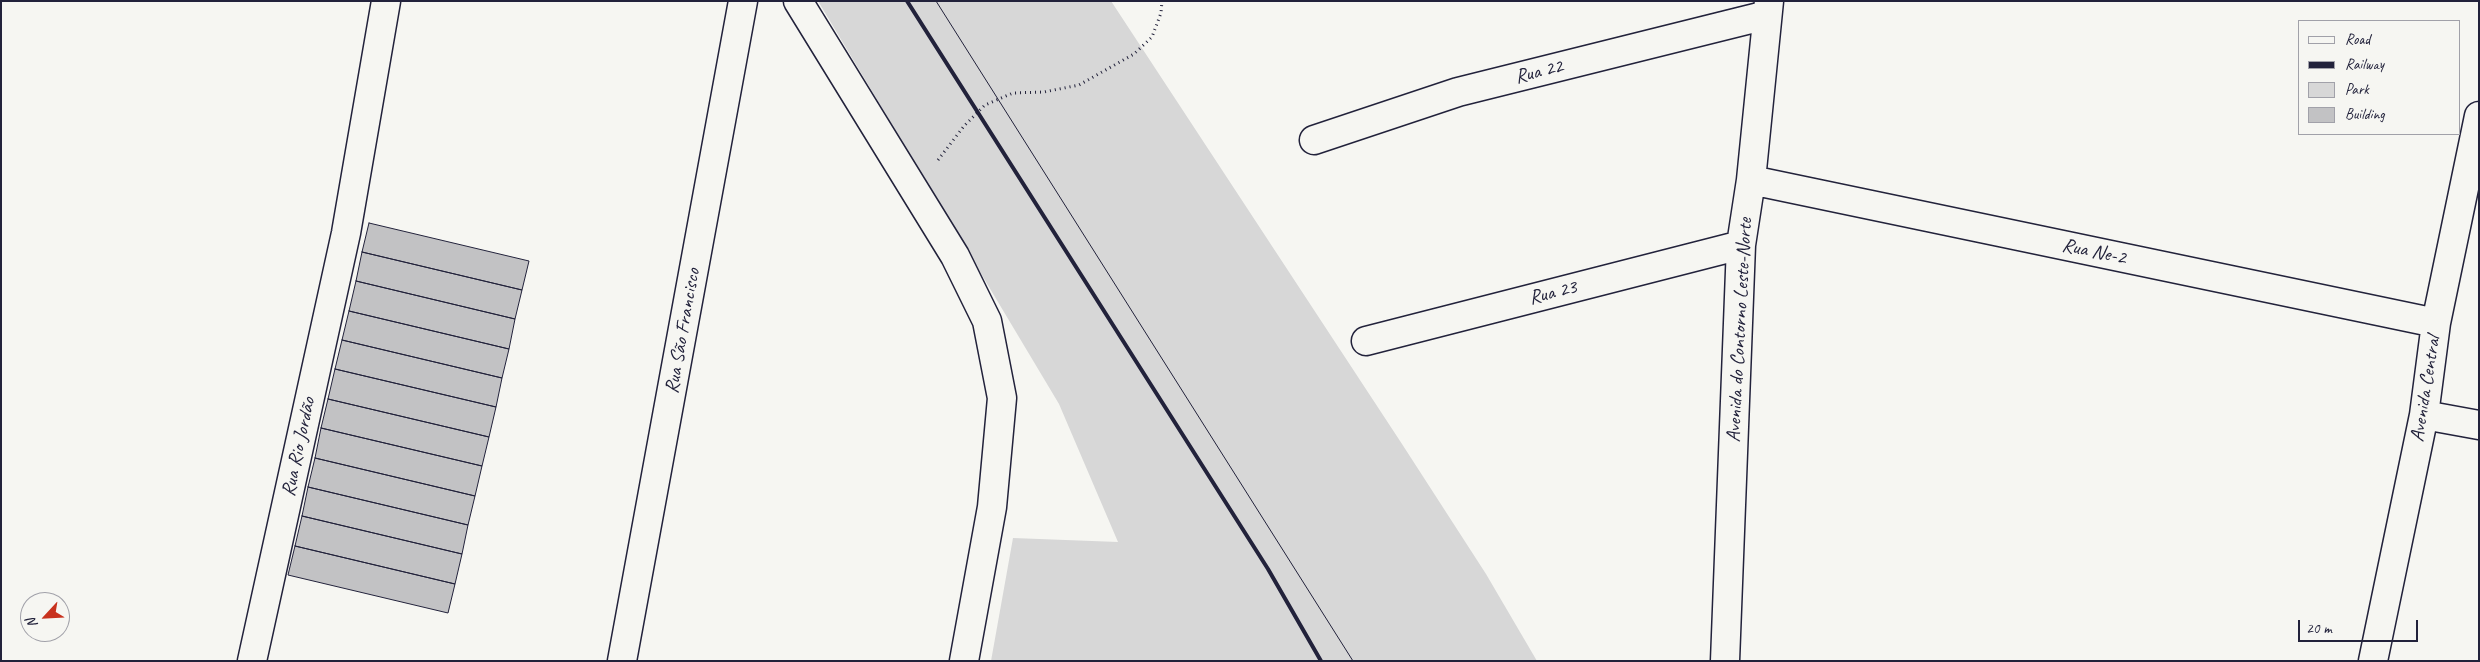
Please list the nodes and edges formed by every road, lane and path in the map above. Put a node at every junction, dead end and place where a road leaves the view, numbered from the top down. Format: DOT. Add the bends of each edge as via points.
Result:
graph roads {
  1 [pos="386,1"];
  2 [pos="743,1"];
  3 [pos="798,1"];
  4 [pos="1162,1"];
  5 [pos="1768,8"];
  6 [pos="2479,116"];
  7 [pos="1314,140"];
  8 [pos="1751,180"];
  9 [pos="913,186"];
  10 [pos="1741,246"];
  11 [pos="2436,323"];
  12 [pos="1366,341"];
  13 [pos="2424,414"];
  14 [pos="2479,425"];
  15 [pos="252,661"];
  16 [pos="622,661"];
  17 [pos="964,661"];
  18 [pos="1725,661"];
  19 [pos="2373,661"];
  1 -- 15 [label="street, Rua Rio Jordão" via="346,233"];
  2 -- 16 [label="street, Rua São Francisco"];
  3 -- 9 [label="street"];
  4 -- 9 [label="path" via="1152,36 1134,54 1079,85 1044,92 1013,93 985,105"];
  5 -- 7 [label="street, Rua 22" via="1458,92"];
  5 -- 8 [label="street, Avenida do Contorno Leste-Norte"];
  6 -- 11 [label="street, Avenida Central"];
  8 -- 10 [label="street, Avenida do Contorno Leste-Norte"];
  8 -- 11 [label="street, Rua Ne-2"];
  9 -- 17 [label="street" via="955,256 987,321 1002,398 992,507"];
  10 -- 12 [label="street, Rua 23"];
  10 -- 18 [label="street, Avenida do Contorno Leste-Norte"];
  11 -- 13 [label="street, Avenida Central"];
  13 -- 14 [label="street"];
  13 -- 19 [label="street, Avenida Central"];
}
